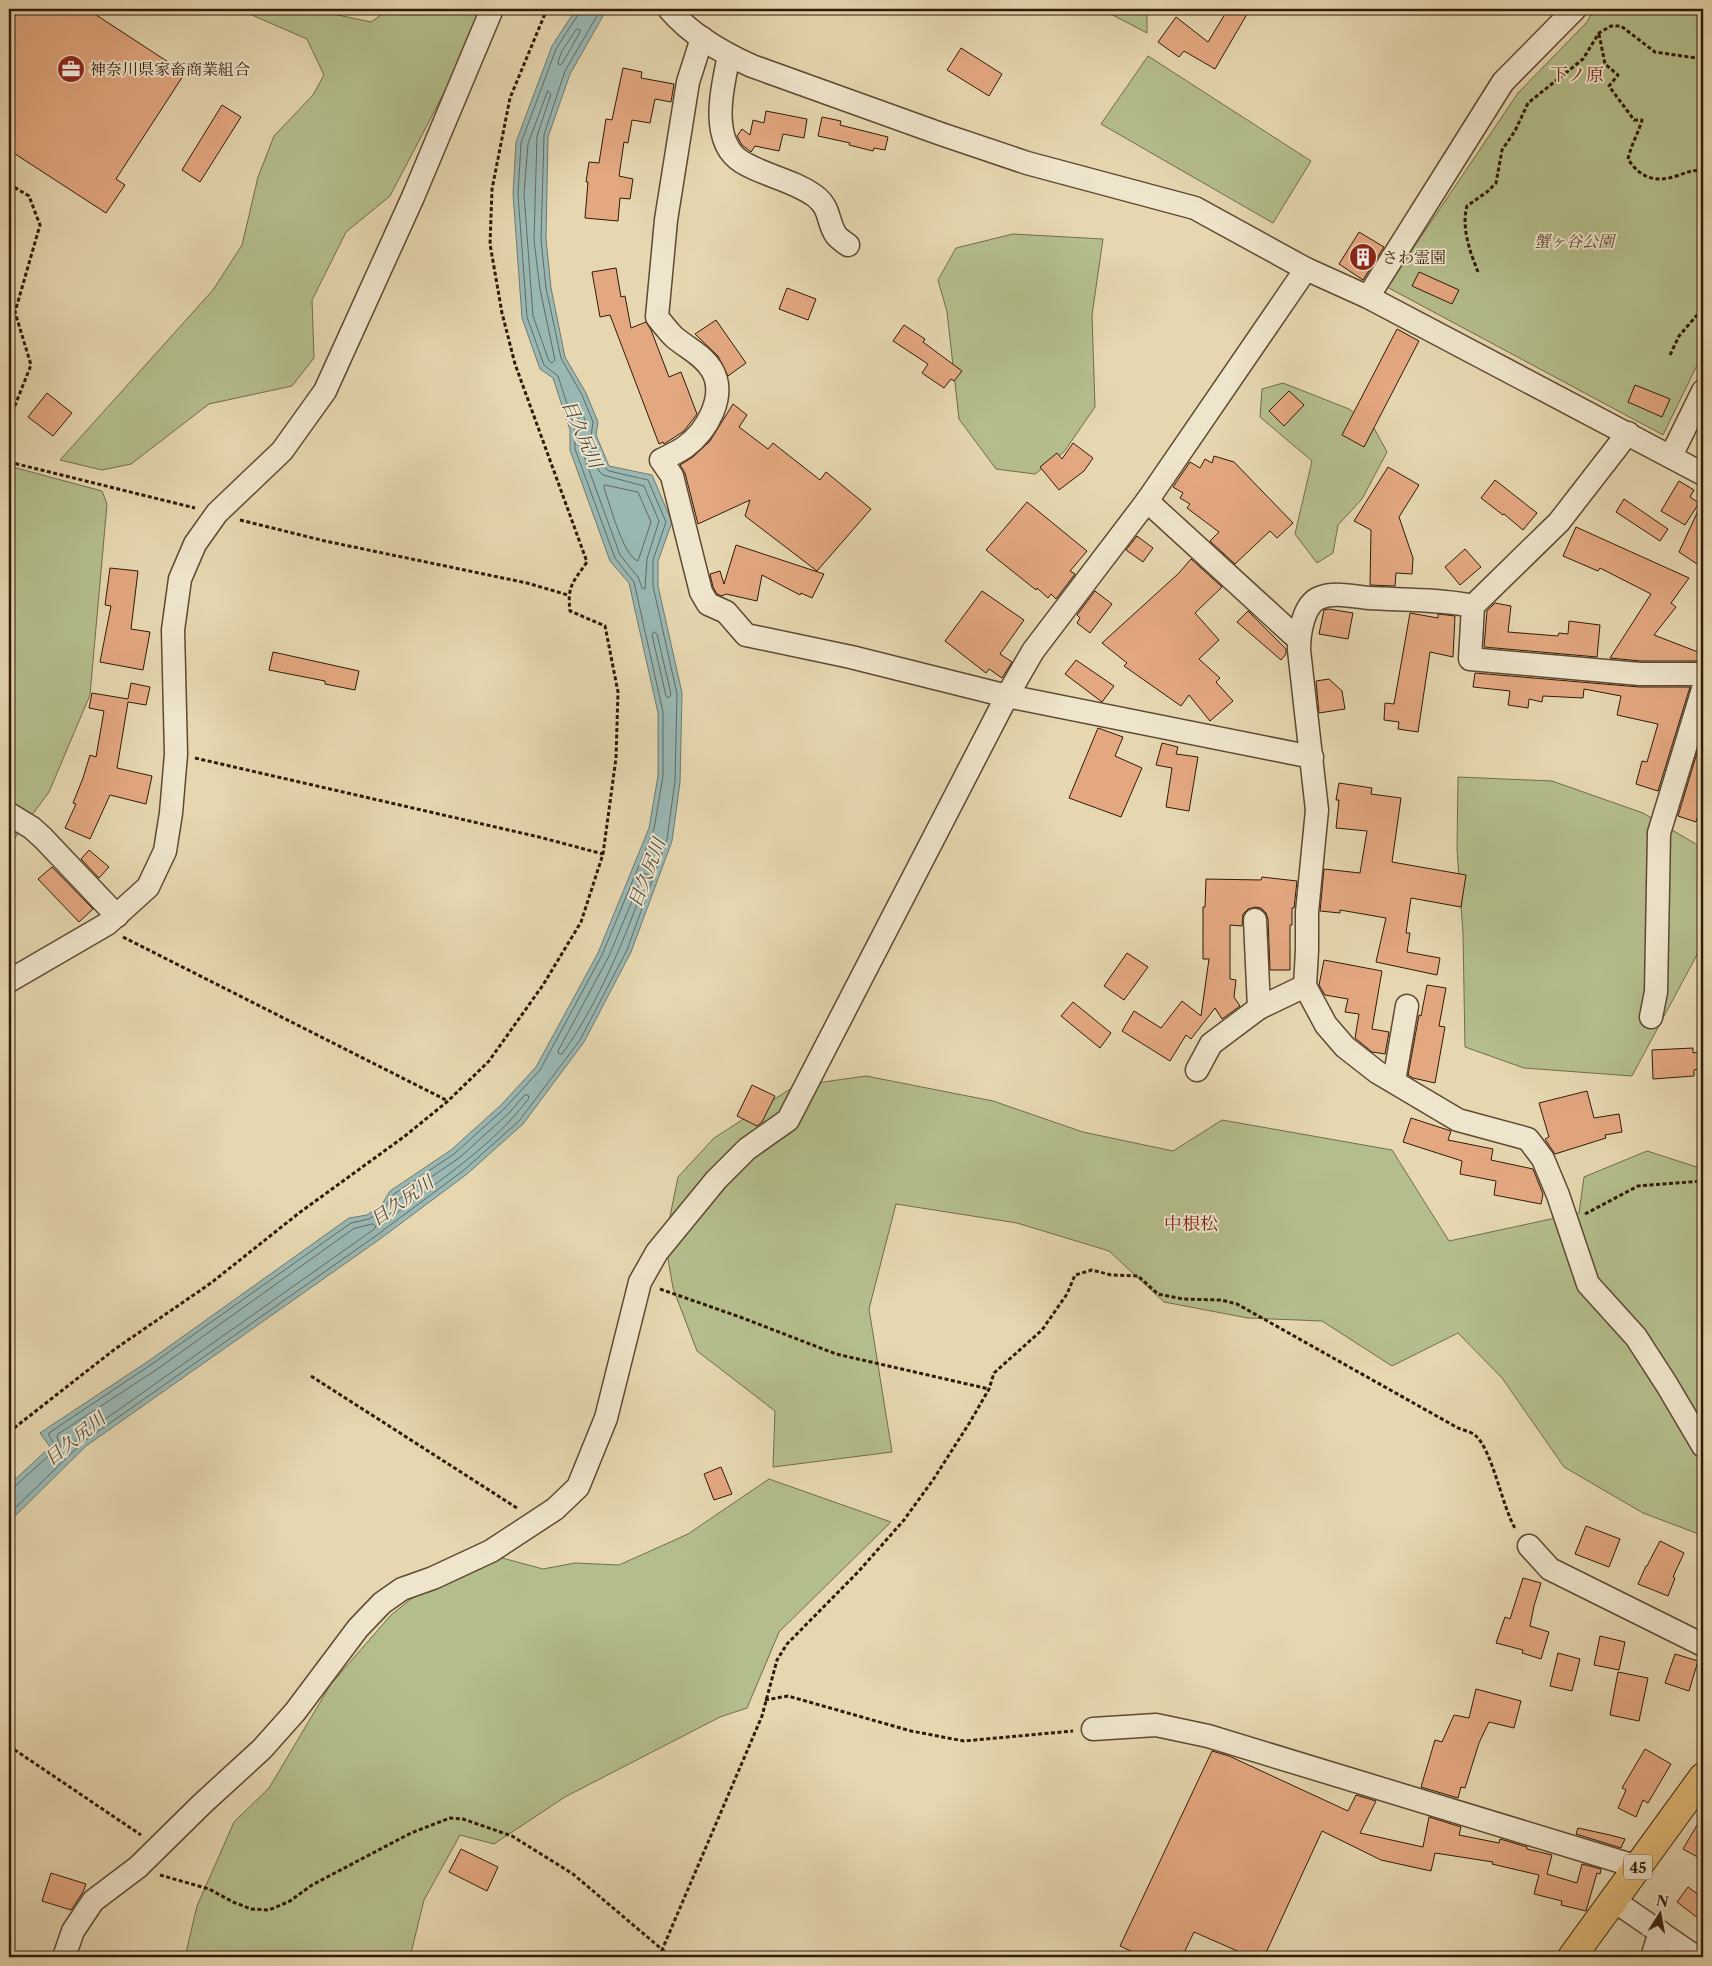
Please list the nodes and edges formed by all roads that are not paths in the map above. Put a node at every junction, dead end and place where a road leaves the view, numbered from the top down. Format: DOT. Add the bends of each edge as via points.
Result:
graph roads {
  1 [pos="492,9"];
  2 [pos="1575,9"];
  3 [pos="676,11"];
  4 [pos="702,38"];
  5 [pos="729,56"];
  6 [pos="848,245"];
  7 [pos="1306,269"];
  8 [pos="1368,297"];
  9 [pos="1703,391"];
  10 [pos="1628,434"];
  11 [pos="1671,456"];
  12 [pos="1703,474"];
  13 [pos="1147,501"];
  14 [pos="1473,606"];
  15 [pos="1299,640"];
  16 [pos="1703,674"];
  17 [pos="1703,689"];
  18 [pos="1007,696"];
  19 [pos="1312,757"];
  20 [pos="9,814"];
  21 [pos="112,920"];
  22 [pos="1255,920"];
  23 [pos="9,981"];
  24 [pos="1305,986"];
  25 [pos="1407,1006"];
  26 [pos="1259,1008"];
  27 [pos="1651,1017"];
  28 [pos="1197,1070"];
  29 [pos="1394,1081"];
  30 [pos="1703,1446"];
  31 [pos="1529,1546"];
  32 [pos="1703,1645"];
  33 [pos="1093,1729"];
  34 [pos="1703,1777"];
  35 [pos="1638,1867"];
  36 [pos="1613,1900"];
  37 [pos="1660,1932"];
  38 [pos="64,1957"];
  39 [pos="1572,1957"];
  40 [pos="1652,1957"];
  41 [pos="1696,1957"];
  1 -- 21 [label="street" via="413,197 325,391 282,451 217,513 195,544 180,579 172,630 176,754 165,851 148,888"];
  2 -- 8 [label="street" via="1503,82"];
  3 -- 4 [label="street" via="690,30"];
  4 -- 5 [label="street"];
  4 -- 18 [label="street" via="686,92 666,220 657,317 712,371 718,394 701,432 684,448 661,460 672,476 701,592 708,604 726,612 746,635"];
  5 -- 6 [label="street" via="721,116 723,138 730,152 742,162 815,196 826,208 836,235"];
  5 -- 7 [label="street" via="1010,157 1196,208"];
  7 -- 8 [label="street"];
  7 -- 13 [label="street"];
  8 -- 10 [label="street"];
  9 -- 11 [label="street"];
  10 -- 11 [label="street"];
  10 -- 14 [label="street" via="1558,522"];
  11 -- 12 [label="street"];
  13 -- 15 [label="street"];
  13 -- 18 [label="street" via="1033,651"];
  14 -- 15 [label="street" via="1449,601 1332,594 1317,599 1309,609"];
  14 -- 16 [label="street" via="1470,660 1640,674"];
  15 -- 19 [label="street"];
  17 -- 27 [label="street" via="1659,833 1656,992"];
  18 -- 19 [label="street"];
  18 -- 38 [label="street" via="788,1120 747,1149 716,1180 657,1252 640,1282 606,1418 578,1487 556,1509 492,1551 402,1589 382,1603 358,1628 295,1712 262,1749 138,1867 93,1901 72,1931"];
  19 -- 24 [label="street" via="1317,810 1307,912"];
  20 -- 21 [label="street" via="42,838"];
  21 -- 23 [label="street"];
  22 -- 26 [label="street"];
  24 -- 26 [label="street"];
  24 -- 29 [label="street" via="1326,1025 1345,1046 1377,1072"];
  25 -- 29 [label="street"];
  26 -- 28 [label="street" via="1211,1044"];
  29 -- 30 [label="street" via="1458,1120 1528,1139 1543,1160 1588,1284 1636,1337"];
  31 -- 32 [label="street" via="1550,1569"];
  33 -- 35 [label="street" via="1156,1725 1208,1736"];
  34 -- 35 [label="main road, 45"];
  35 -- 36 [label="main road, 45"];
  36 -- 37 [label="street"];
  36 -- 39 [label="main road, 45"];
  37 -- 40 [label="street"];
  37 -- 41 [label="street"];
}
